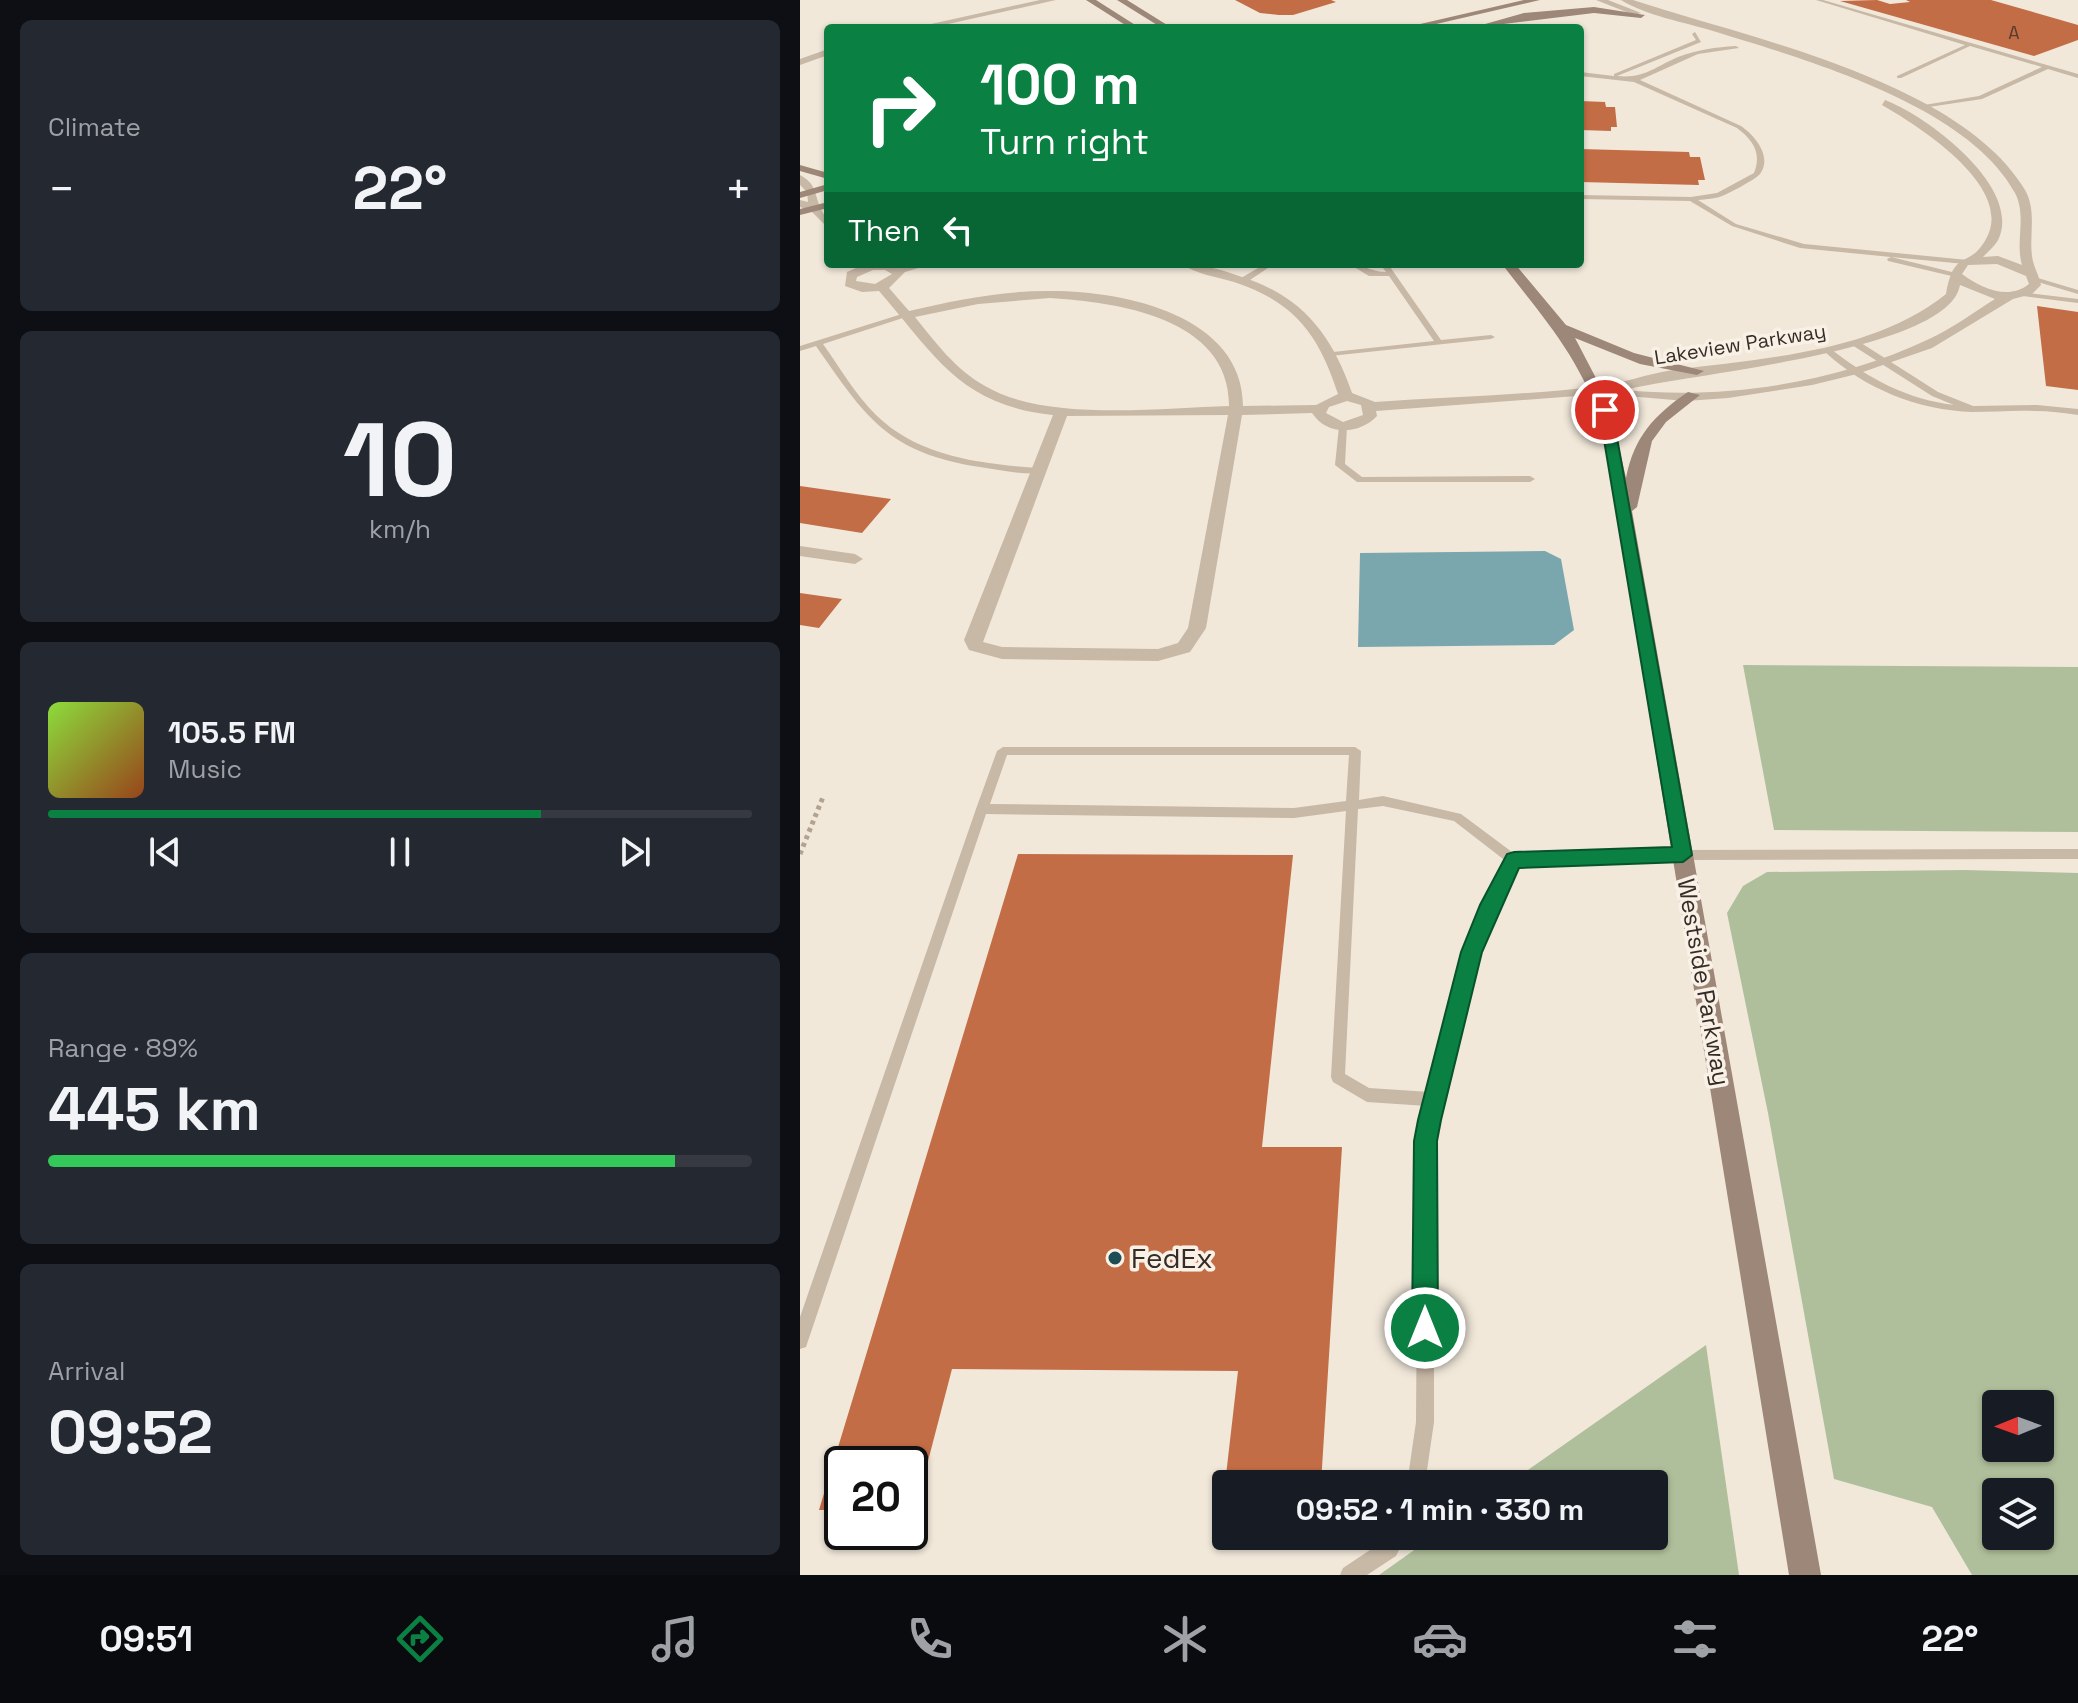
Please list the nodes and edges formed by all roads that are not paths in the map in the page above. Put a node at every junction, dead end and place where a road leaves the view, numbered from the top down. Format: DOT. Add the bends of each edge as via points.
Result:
graph roads {
  1 [pos="1029,0"];
  2 [pos="1052,0"];
  3 [pos="1090,0"];
  4 [pos="1121,0"];
  5 [pos="1536,0"];
  6 [pos="1599,0"];
  7 [pos="1625,0"];
  8 [pos="1818,0"];
  9 [pos="986,12"];
  10 [pos="1641,15"];
  11 [pos="1513,19"];
  12 [pos="934,24"];
  13 [pos="1129,24"];
  14 [pos="1161,24"];
  15 [pos="1425,24"];
  16 [pos="1492,24"];
  17 [pos="1695,34"];
  18 [pos="1971,44"];
  19 [pos="1736,48"];
  20 [pos="824,53"];
  21 [pos="1750,53"];
  22 [pos="800,60"];
  23 [pos="2047,67"];
  24 [pos="1584,74"];
  25 [pos="1616,75"];
  26 [pos="2078,76"];
  27 [pos="1899,77"];
  28 [pos="1635,80"];
  29 [pos="1873,98"];
  30 [pos="1924,107"];
  31 [pos="1901,111"];
  32 [pos="800,168"];
  33 [pos="824,175"];
  34 [pos="800,178"];
  35 [pos="806,193"];
  36 [pos="1584,197"];
  37 [pos="1691,199"];
  38 [pos="800,203"];
  39 [pos="824,206"];
  40 [pos="815,209"];
  41 [pos="800,212"];
  42 [pos="824,220"];
  43 [pos="1873,252"];
  44 [pos="1969,261"];
  45 [pos="859,268"];
  46 [pos="890,268"];
  47 [pos="907,268"];
  48 [pos="1202,268"];
  49 [pos="1264,268"];
  50 [pos="1361,268"];
  51 [pos="1387,268"];
  52 [pos="1511,268"];
  53 [pos="897,270"];
  54 [pos="1392,274"];
  55 [pos="1958,276"];
  56 [pos="2032,276"];
  57 [pos="1244,280"];
  58 [pos="881,286"];
  59 [pos="2078,292"];
  60 [pos="2017,295"];
  61 [pos="2078,301"];
  62 [pos="908,315"];
  63 [pos="1561,327"];
  64 [pos="1491,337"];
  65 [pos="1437,340"];
  66 [pos="818,343"];
  67 [pos="1855,343"];
  68 [pos="800,349"];
  69 [pos="1829,352"];
  70 [pos="1333,354"];
  71 [pos="1881,361"];
  72 [pos="1697,371"];
  73 [pos="1853,371"];
  74 [pos="1600,390"];
  75 [pos="1693,395"];
  76 [pos="1346,396"];
  77 [pos="1371,407"];
  78 [pos="1320,409"];
  79 [pos="1972,409"];
  80 [pos="1235,410"];
  81 [pos="1061,412"];
  82 [pos="2078,412"];
  83 [pos="1343,426"];
  84 [pos="1039,471"];
  85 [pos="1530,479"];
  86 [pos="1626,523"];
  87 [pos="800,551"];
  88 [pos="855,559"];
  89 [pos="1354,805"];
  90 [pos="982,809"];
  91 [pos="2078,854"];
  92 [pos="1683,855"];
  93 [pos="1514,860"];
  94 [pos="1433,1099"];
  95 [pos="800,1341"];
  96 [pos="1420,1470"];
  97 [pos="1388,1550"];
  98 [pos="1350,1575"];
  99 [pos="1805,1575"];
  1 -- 9 [label="street"];
  2 -- 9 [label="street"];
  3 -- 13 [label="main road"];
  4 -- 14 [label="main road"];
  5 -- 15 [label="main road"];
  6 -- 10 [label="street"];
  6 -- 11 [label="main road"];
  7 -- 30 [label="street" via="1864,81"];
  8 -- 18 [label="lane"];
  9 -- 12 [label="street"];
  10 -- 11 [label="main road" via="1586,11"];
  10 -- 17 [label="street"];
  11 -- 16 [label="main road"];
  17 -- 19 [label="street"];
  17 -- 25 [label="lane" via="1699,41"];
  18 -- 23 [label="lane"];
  18 -- 27 [label="lane"];
  19 -- 21 [label="street"];
  19 -- 28 [label="lane" via="1685,56"];
  20 -- 22 [label="street"];
  23 -- 26 [label="lane"];
  23 -- 30 [label="lane" via="1980,98"];
  24 -- 25 [label="lane"];
  25 -- 28 [label="lane"];
  28 -- 37 [label="lane" via="1739,127 1758,149 1757,174 1719,195"];
  29 -- 31 [label="street"];
  30 -- 31 [label="street"];
  30 -- 56 [label="street" via="1973,137 2021,193 2030,223 2026,257"];
  31 -- 44 [label="street" via="1950,144 1989,191 1996,219 1992,242"];
  32 -- 33 [label="main road"];
  34 -- 35 [label="street"];
  35 -- 40 [label="street"];
  36 -- 37 [label="lane"];
  37 -- 43 [label="lane" via="1756,235 1803,246"];
  38 -- 40 [label="street"];
  39 -- 40 [label="main road"];
  40 -- 41 [label="main road"];
  40 -- 42 [label="street"];
  43 -- 44 [label="lane"];
  43 -- 55 [label="lane"];
  44 -- 55 [label="street, Lakeview Parkway" via="1959,266"];
  44 -- 56 [label="street" via="2011,263"];
  45 -- 58 [label="street" via="851,275 852,286"];
  46 -- 53 [label="street"];
  47 -- 53 [label="street"];
  48 -- 57 [label="street"];
  49 -- 57 [label="lane"];
  50 -- 54 [label="lane"];
  51 -- 54 [label="lane"];
  52 -- 63 [label="main road, Westside Parkway"];
  53 -- 58 [label="street" via="897,277"];
  54 -- 65 [label="lane"];
  55 -- 60 [label="street" via="1973,288"];
  55 -- 67 [label="street, Lakeview Parkway" via="1951,296 1934,310"];
  56 -- 59 [label="lane"];
  56 -- 60 [label="street" via="2035,285"];
  57 -- 70 [label="street" via="1297,308"];
  58 -- 62 [label="street"];
  60 -- 61 [label="lane"];
  60 -- 71 [label="street, Lakeview Parkway" via="1986,309 1969,324"];
  62 -- 66 [label="lane"];
  62 -- 80 [label="street" via="978,299 1037,294 1124,303 1176,321 1213,345 1232,373"];
  62 -- 81 [label="street" via="975,387 1015,404"];
  63 -- 72 [label="main road" via="1637,361"];
  63 -- 74 [label="main road, Westside Parkway"];
  64 -- 65 [label="lane"];
  65 -- 70 [label="lane"];
  66 -- 68 [label="lane"];
  66 -- 84 [label="lane" via="874,418 906,442 949,458"];
  67 -- 69 [label="street, Lakeview Parkway"];
  67 -- 71 [label="lane"];
  69 -- 72 [label="street, Lakeview Parkway"];
  69 -- 73 [label="lane"];
  70 -- 76 [label="street"];
  71 -- 73 [label="street, Lakeview Parkway"];
  71 -- 79 [label="lane"];
  72 -- 74 [label="street, Lakeview Parkway"];
  73 -- 75 [label="street, Lakeview Parkway"];
  73 -- 79 [label="lane" via="1891,395 1916,403"];
  74 -- 75 [label="street, Lakeview Parkway" via="1648,398"];
  74 -- 77 [label="street"];
  74 -- 86 [label="main road, Westside Parkway"];
  75 -- 86 [label="main road" via="1662,414 1640,445"];
  76 -- 77 [label="street"];
  76 -- 78 [label="street" via="1329,400"];
  77 -- 83 [label="street" via="1366,420"];
  78 -- 80 [label="street"];
  78 -- 83 [label="street" via="1322,419"];
  79 -- 82 [label="lane"];
  80 -- 81 [label="street"];
  80 -- 84 [label="street" via="1197,628 1192,641 1172,653 1002,653 975,646"];
  81 -- 84 [label="street"];
  83 -- 85 [label="lane" via="1340,465 1360,480"];
  86 -- 92 [label="main road, Westside Parkway"];
  87 -- 88 [label="street"];
  89 -- 90 [label="lane" via="1294,813"];
  89 -- 90 [label="lane" via="1355,751 1003,751"];
  89 -- 93 [label="lane" via="1383,801 1457,817"];
  89 -- 94 [label="lane" via="1338,1077 1367,1095"];
  90 -- 95 [label="lane"];
  91 -- 92 [label="lane"];
  92 -- 93 [label="lane"];
  92 -- 99 [label="main road, Westside Parkway"];
  93 -- 94 [label="lane" via="1478,932"];
  94 -- 96 [label="lane" via="1426,1141"];
  97 -- 98 [label="lane"];
}
